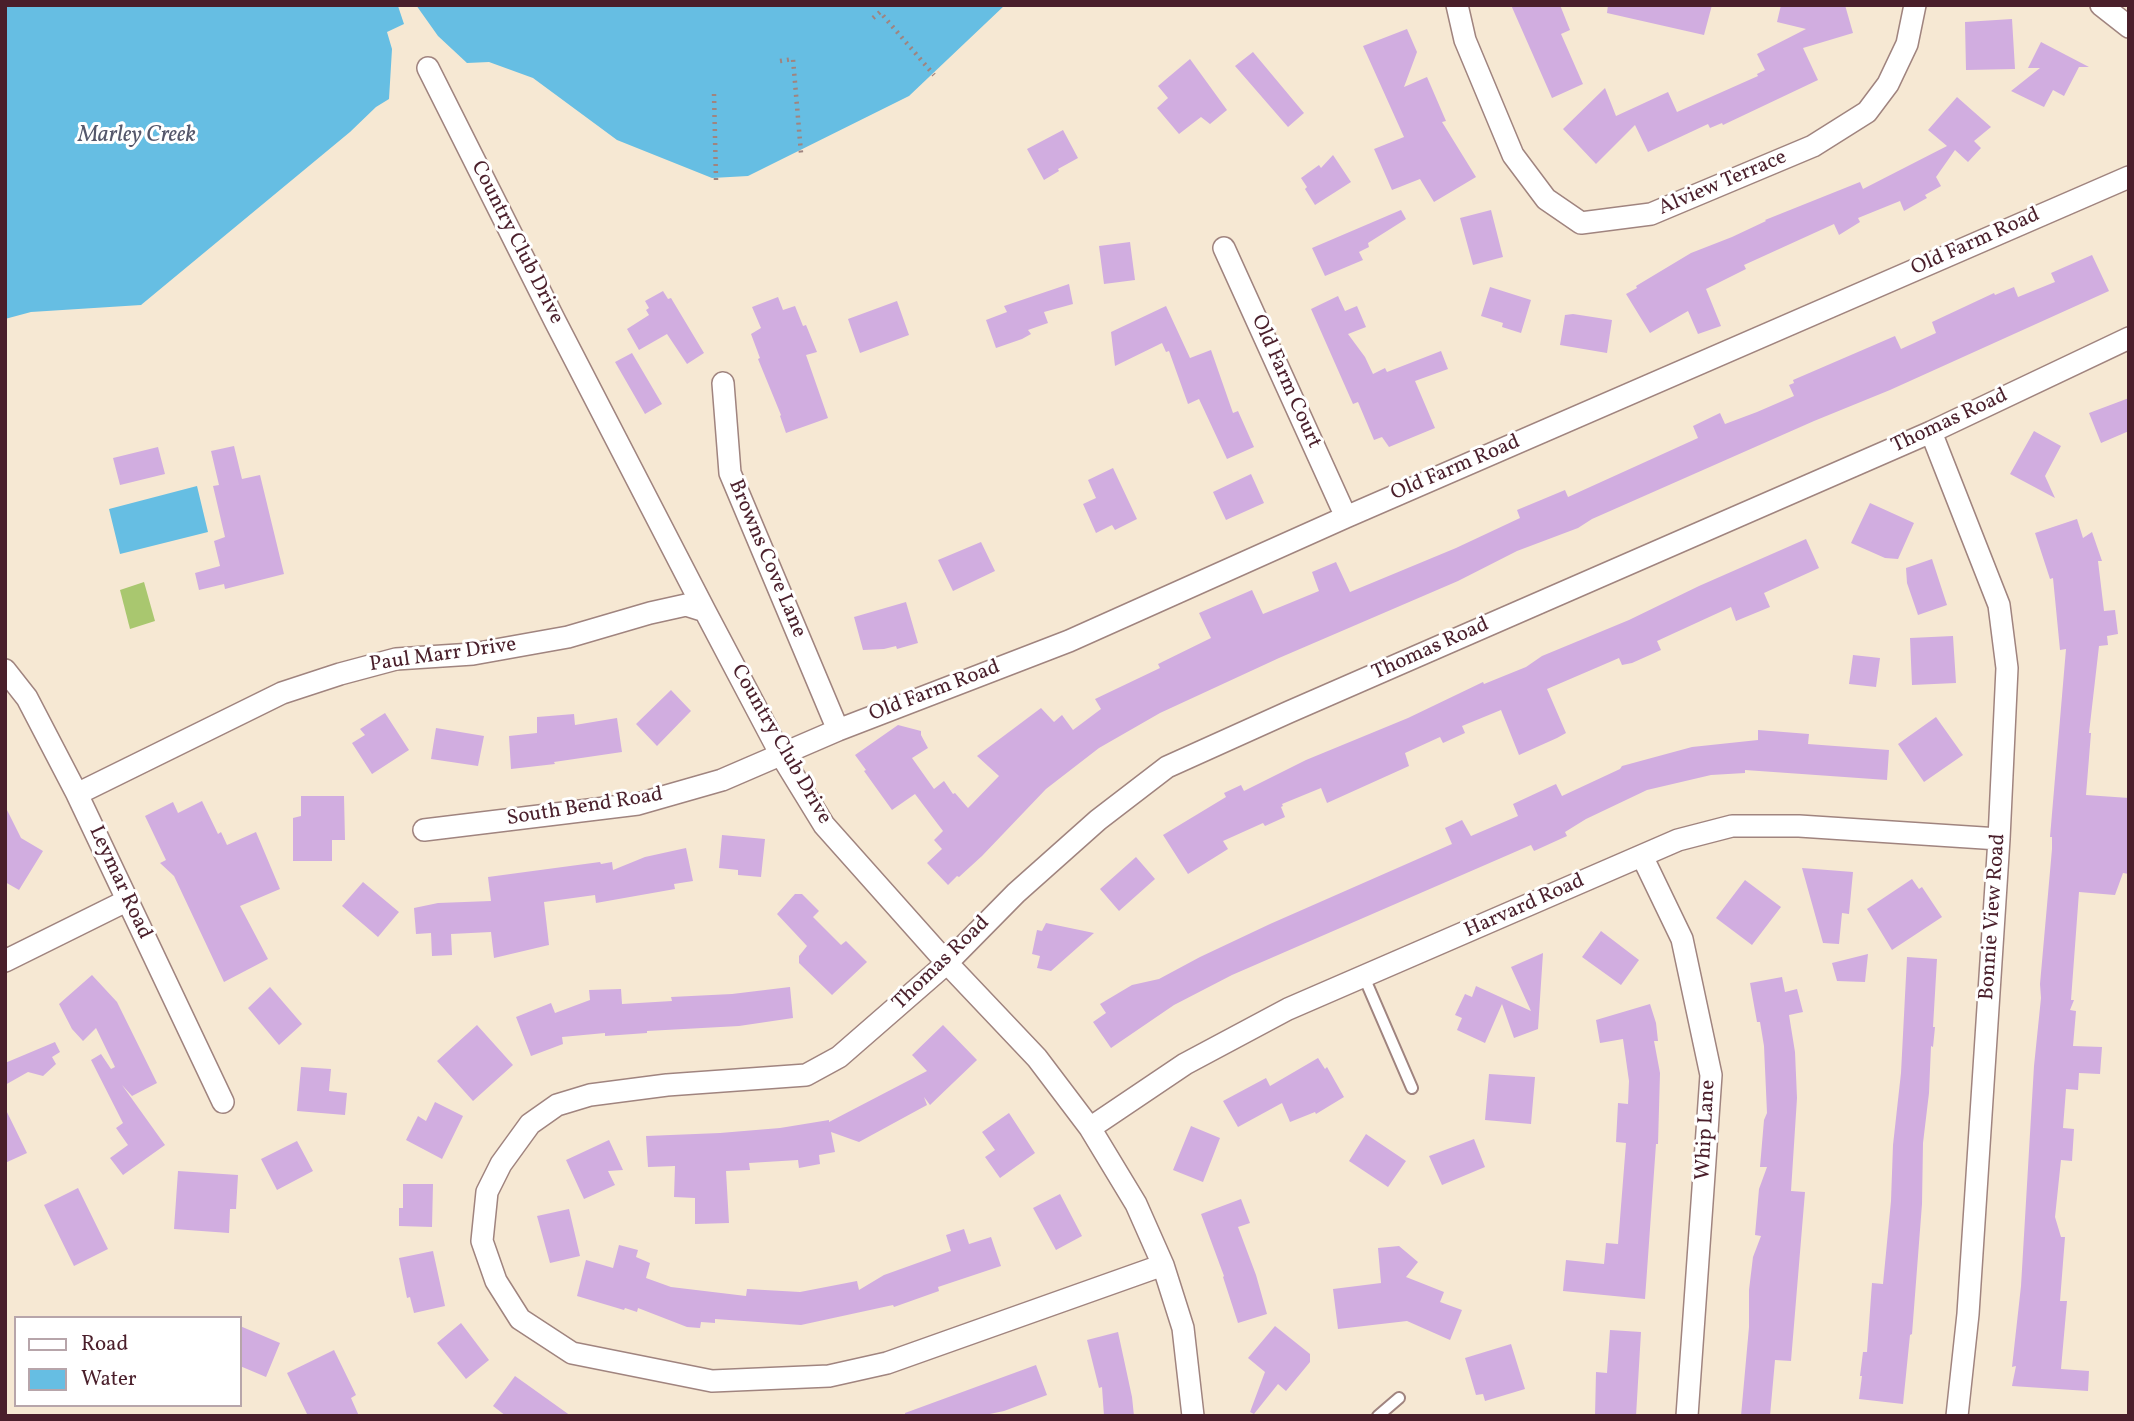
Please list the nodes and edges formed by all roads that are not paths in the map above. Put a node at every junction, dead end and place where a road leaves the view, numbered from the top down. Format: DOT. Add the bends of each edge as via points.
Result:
graph roads {
  1 [pos="1457,5"];
  2 [pos="1915,5"];
  3 [pos="2101,5"];
  4 [pos="2129,27"];
  5 [pos="428,68"];
  6 [pos="2129,177"];
  7 [pos="1224,248"];
  8 [pos="2129,338"];
  9 [pos="723,383"];
  10 [pos="1931,432"];
  11 [pos="1346,517"];
  12 [pos="705,611"];
  13 [pos="5,670"];
  14 [pos="838,730"];
  15 [pos="781,755"];
  16 [pos="77,794"];
  17 [pos="424,830"];
  18 [pos="1999,839"];
  19 [pos="1642,856"];
  20 [pos="128,901"];
  21 [pos="5,961"];
  22 [pos="947,963"];
  23 [pos="1364,977"];
  24 [pos="1412,1088"];
  25 [pos="223,1102"];
  26 [pos="1090,1128"];
  27 [pos="1163,1265"];
  28 [pos="1399,1398"];
  29 [pos="1193,1416"];
  30 [pos="1378,1416"];
  31 [pos="1688,1416"];
  32 [pos="1957,1416"];
  1 -- 2 [label="street, Alview Terrace" via="1465,40 1513,155 1546,199 1581,223 1651,214 1813,146 1867,112 1888,85 1907,44"];
  3 -- 4 [label="street"];
  5 -- 12 [label="street, Country Club Drive"];
  6 -- 11 [label="street, Old Farm Road"];
  7 -- 11 [label="street, Old Farm Court"];
  8 -- 10 [label="street, Thomas Road"];
  9 -- 14 [label="street, Browns Cove Lane" via="730,473"];
  10 -- 18 [label="street, Bonnie View Road" via="1999,605 2007,668"];
  10 -- 22 [label="street, Thomas Road" via="1167,767 1098,820 1016,893"];
  11 -- 14 [label="street, Old Farm Road" via="1069,641"];
  12 -- 15 [label="street, Country Club Drive"];
  12 -- 16 [label="street, Paul Marr Drive" via="686,605 568,637 473,654 396,659 326,671 133,759"];
  13 -- 16 [label="street, Leymar Road" via="27,698"];
  14 -- 15 [label="street, Old Farm Road"];
  15 -- 17 [label="street, South Bend Road" via="722,780 638,804"];
  15 -- 22 [label="street, Country Club Drive" via="824,825"];
  16 -- 20 [label="street, Leymar Road"];
  18 -- 19 [label="street, Harvard Road" via="1732,826"];
  18 -- 32 [label="street, Bonnie View Road" via="1968,1314"];
  19 -- 23 [label="street, Harvard Road"];
  19 -- 31 [label="street, Whip Lane" via="1682,939 1711,1075"];
  20 -- 21 [label="street"];
  20 -- 25 [label="street, Leymar Road"];
  22 -- 26 [label="street, Country Club Drive" via="1037,1058"];
  22 -- 27 [label="street, Thomas Road" via="839,1057 806,1075 590,1095 557,1105 530,1124 487,1192 482,1241 496,1280 520,1319 572,1353 712,1381 829,1376 887,1363"];
  23 -- 24 [label="lane"];
  23 -- 26 [label="street, Harvard Road" via="1288,1009 1185,1064"];
  26 -- 27 [label="street, Country Club Drive" via="1136,1204"];
  27 -- 29 [label="street, Country Club Drive" via="1183,1328"];
  28 -- 30 [label="lane"];
}
